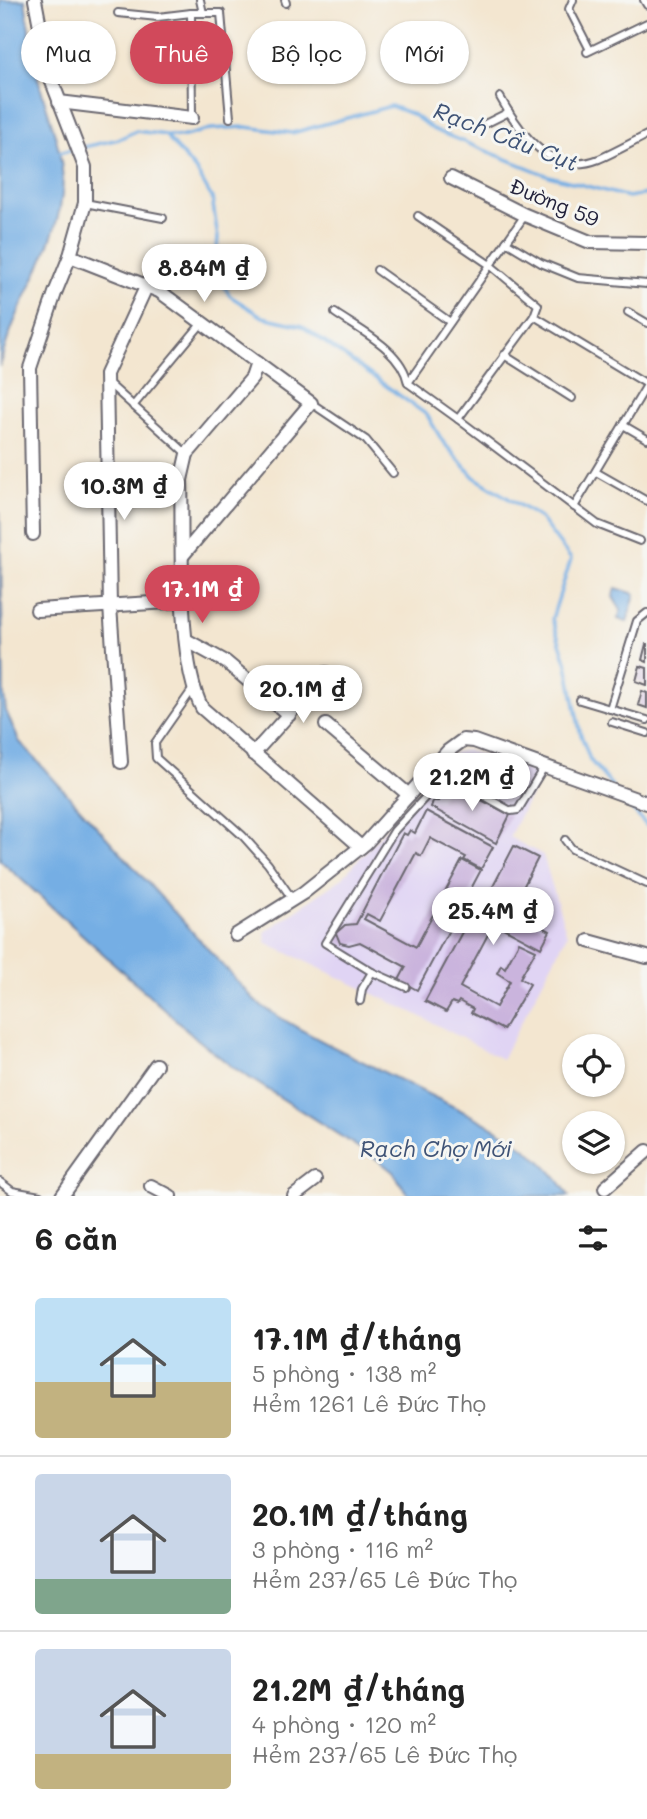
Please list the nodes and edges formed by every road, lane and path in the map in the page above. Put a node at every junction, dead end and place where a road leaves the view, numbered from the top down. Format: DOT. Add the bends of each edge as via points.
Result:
graph roads {
  1 [pos="36,0"];
  2 [pos="200,0"];
  3 [pos="573,0"];
  4 [pos="645,0"];
  5 [pos="647,5"];
  6 [pos="118,13"];
  7 [pos="191,13"];
  8 [pos="203,13"];
  9 [pos="647,23"];
  10 [pos="500,97"];
  11 [pos="59,102"];
  12 [pos="509,112"];
  13 [pos="192,118"];
  14 [pos="230,118"];
  15 [pos="481,126"];
  16 [pos="647,135"];
  17 [pos="451,178"];
  18 [pos="85,202"];
  19 [pos="525,215"];
  20 [pos="418,216"];
  21 [pos="163,218"];
  22 [pos="506,242"];
  23 [pos="647,243"];
  24 [pos="70,256"];
  25 [pos="490,265"];
  26 [pos="377,270"];
  27 [pos="647,284"];
  28 [pos="147,285"];
  29 [pos="628,312"];
  30 [pos="335,313"];
  31 [pos="534,316"];
  32 [pos="450,322"];
  33 [pos="202,323"];
  34 [pos="647,323"];
  35 [pos="504,355"];
  36 [pos="257,363"];
  37 [pos="106,381"];
  38 [pos="408,383"];
  39 [pos="647,385"];
  40 [pos="572,398"];
  41 [pos="311,402"];
  42 [pos="133,406"];
  43 [pos="458,419"];
  44 [pos="623,425"];
  45 [pos="647,439"];
  46 [pos="187,454"];
  47 [pos="393,472"];
  48 [pos="596,472"];
  49 [pos="647,501"];
  50 [pos="574,507"];
  51 [pos="33,534"];
  52 [pos="640,541"];
  53 [pos="183,555"];
  54 [pos="185,601"];
  55 [pos="110,606"];
  56 [pos="37,610"];
  57 [pos="647,612"];
  58 [pos="186,640"];
  59 [pos="326,673"];
  60 [pos="192,690"];
  61 [pos="580,700"];
  62 [pos="611,709"];
  63 [pos="289,715"];
  64 [pos="647,720"];
  65 [pos="612,722"];
  66 [pos="326,725"];
  67 [pos="647,733"];
  68 [pos="253,754"];
  69 [pos="121,762"];
  70 [pos="544,767"];
  71 [pos="409,795"];
  72 [pos="647,803"];
  73 [pos="565,840"];
  74 [pos="361,847"];
  75 [pos="647,884"];
  76 [pos="293,900"];
  77 [pos="236,935"];
  78 [pos="589,941"];
  79 [pos="647,957"];
  80 [pos="372,972"];
  81 [pos="406,987"];
  82 [pos="360,1001"];
  83 [pos="156,1065"];
  84 [pos="647,1150"];
  85 [pos="315,1180"];
  86 [pos="0,1182"];
  87 [pos="151,1186"];
  88 [pos="605,1188"];
  89 [pos="40,1196"];
  90 [pos="62,1196"];
  91 [pos="170,1196"];
  92 [pos="294,1196"];
  1 -- 11 [label="street" via="49,74"];
  2 -- 8 [label="lane"];
  3 -- 9 [label="lane" via="569,9 589,51"];
  4 -- 5 [label="lane"];
  6 -- 7 [label="lane" via="158,17"];
  7 -- 8 [label="lane"];
  7 -- 13 [label="lane"];
  8 -- 14 [label="lane" via="221,13"];
  10 -- 12 [label="lane"];
  11 -- 13 [label="street"];
  11 -- 18 [label="street" via="85,167"];
  12 -- 15 [label="lane"];
  12 -- 16 [label="lane" via="516,127 542,153 568,163 596,160"];
  17 -- 19 [label="street, Đường 59"];
  18 -- 21 [label="lane"];
  18 -- 24 [label="street"];
  19 -- 22 [label="lane"];
  19 -- 23 [label="street, Đường 59" via="590,242"];
  20 -- 25 [label="lane"];
  22 -- 25 [label="lane"];
  22 -- 27 [label="lane" via="578,278"];
  24 -- 28 [label="street"];
  24 -- 51 [label="street" via="30,368"];
  25 -- 31 [label="lane" via="538,304"];
  25 -- 32 [label="lane"];
  26 -- 32 [label="lane"];
  28 -- 33 [label="street"];
  28 -- 37 [label="street"];
  29 -- 34 [label="lane"];
  30 -- 38 [label="lane" via="405,367"];
  31 -- 35 [label="lane"];
  31 -- 39 [label="lane"];
  32 -- 38 [label="lane"];
  33 -- 36 [label="street"];
  33 -- 42 [label="lane"];
  35 -- 40 [label="lane"];
  35 -- 43 [label="lane"];
  36 -- 41 [label="street"];
  36 -- 46 [label="street" via="252,378"];
  37 -- 42 [label="lane"];
  37 -- 55 [label="street"];
  38 -- 43 [label="lane"];
  39 -- 44 [label="lane"];
  41 -- 47 [label="lane" via="366,440"];
  41 -- 53 [label="street"];
  42 -- 46 [label="lane"];
  43 -- 50 [label="lane"];
  44 -- 45 [label="lane"];
  44 -- 48 [label="lane"];
  46 -- 53 [label="street" via="181,480"];
  48 -- 49 [label="lane"];
  48 -- 50 [label="lane"];
  50 -- 52 [label="lane" via="597,524"];
  53 -- 54 [label="street"];
  54 -- 55 [label="street"];
  54 -- 58 [label="street"];
  55 -- 56 [label="street"];
  55 -- 69 [label="street"];
  57 -- 62 [label="lane" via="637,621"];
  58 -- 60 [label="street"];
  58 -- 63 [label="street" via="226,662"];
  59 -- 63 [label="street"];
  60 -- 68 [label="street" via="202,708"];
  60 -- 76 [label="lane" via="155,743 156,758 243,836"];
  61 -- 62 [label="lane"];
  62 -- 64 [label="lane"];
  63 -- 68 [label="street"];
  65 -- 67 [label="lane"];
  66 -- 71 [label="street"];
  68 -- 74 [label="street"];
  70 -- 71 [label="street" via="463,740"];
  70 -- 72 [label="street"];
  70 -- 80 [label="lane" via="519,810 512,811 457,781 441,780 394,831 325,943"];
  71 -- 74 [label="street"];
  73 -- 75 [label="lane" via="572,849"];
  74 -- 76 [label="street"];
  76 -- 77 [label="street"];
  78 -- 79 [label="street"];
  80 -- 81 [label="lane"];
  80 -- 82 [label="lane"];
  83 -- 90 [label="street"];
  84 -- 88 [label="street"];
  85 -- 92 [label="street"];
  86 -- 89 [label="lane" via="12,1191"];
  87 -- 91 [label="street"];
}
